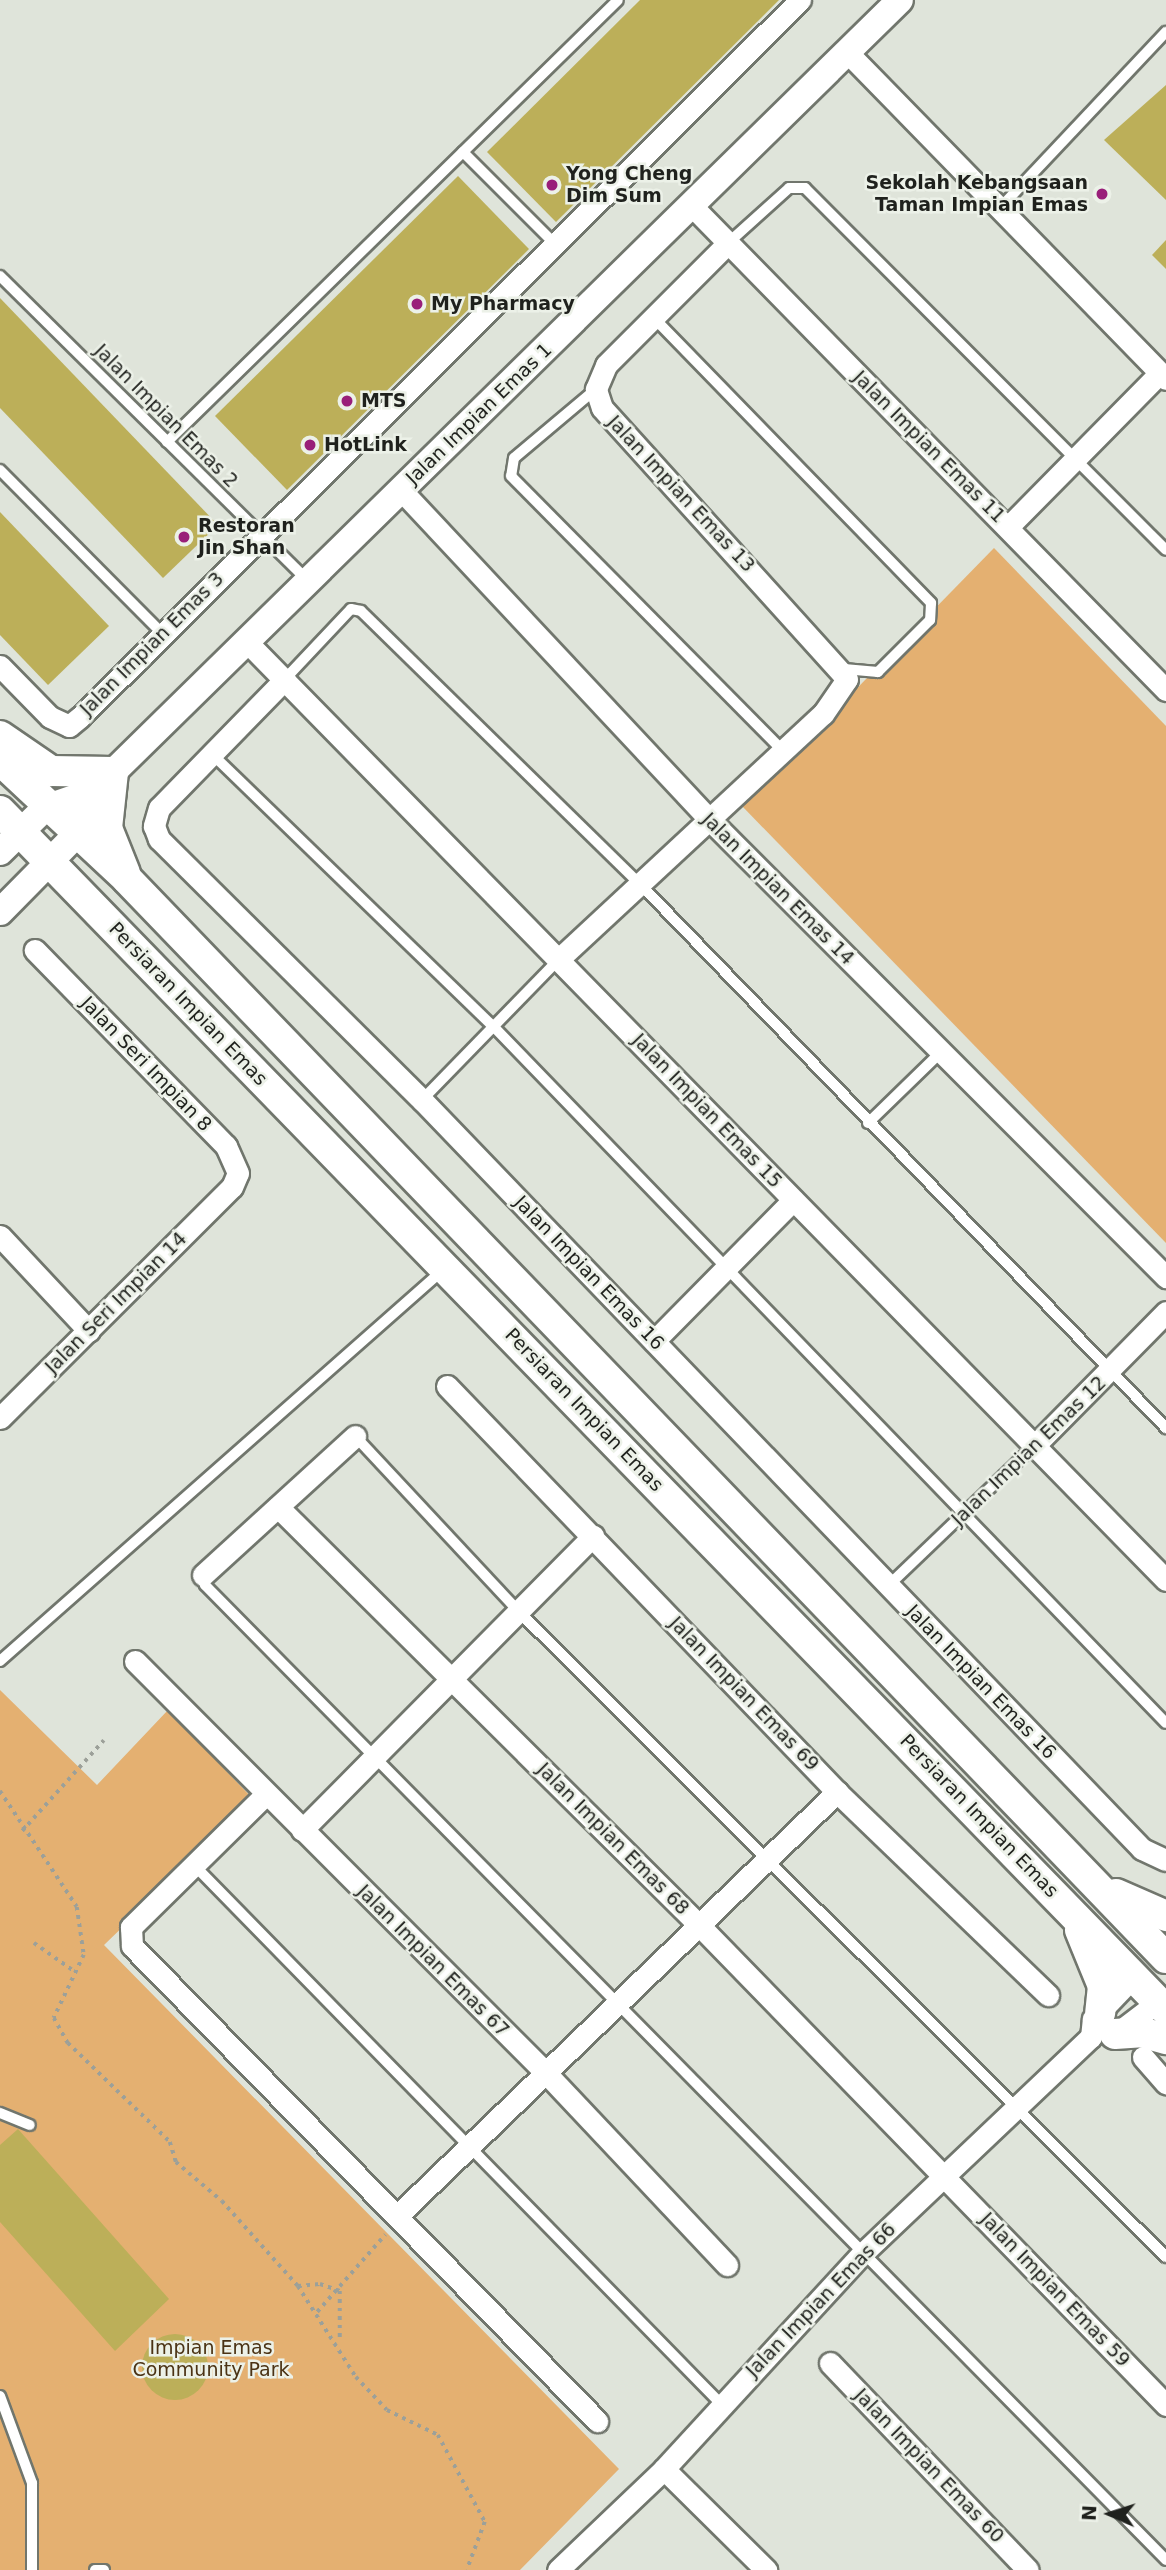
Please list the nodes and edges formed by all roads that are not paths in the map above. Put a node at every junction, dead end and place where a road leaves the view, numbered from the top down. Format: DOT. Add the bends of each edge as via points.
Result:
graph roads {
  1 [pos="618,0"];
  2 [pos="800,0"];
  3 [pos="900,0"];
  4 [pos="1166,32"];
  5 [pos="847,52"];
  6 [pos="463,152"];
  7 [pos="691,205"];
  8 [pos="1000,208"];
  9 [pos="728,243"];
  10 [pos="555,244"];
  11 [pos="0,276"];
  12 [pos="653,317"];
  13 [pos="1163,376"];
  14 [pos="596,389"];
  15 [pos="167,442"];
  16 [pos="1074,459"];
  17 [pos="0,470"];
  18 [pos="401,490"];
  19 [pos="1008,527"];
  20 [pos="262,535"];
  21 [pos="1166,550"];
  22 [pos="308,581"];
  23 [pos="162,633"];
  24 [pos="247,642"];
  25 [pos="0,666"];
  26 [pos="844,669"];
  27 [pos="285,679"];
  28 [pos="1166,690"];
  29 [pos="0,736"];
  30 [pos="783,751"];
  31 [pos="213,755"];
  32 [pos="0,760"];
  33 [pos="104,782"];
  34 [pos="45,808"];
  35 [pos="0,811"];
  36 [pos="709,820"];
  37 [pos="77,834"];
  38 [pos="10,842"];
  39 [pos="50,862"];
  40 [pos="127,879"];
  41 [pos="638,882"];
  42 [pos="0,912"];
  43 [pos="35,950"];
  44 [pos="560,958"];
  45 [pos="494,1027"];
  46 [pos="941,1052"];
  47 [pos="422,1100"];
  48 [pos="868,1124"];
  49 [pos="232,1187"];
  50 [pos="793,1200"];
  51 [pos="0,1236"];
  52 [pos="726,1267"];
  53 [pos="446,1268"];
  54 [pos="1166,1277"];
  55 [pos="1166,1312"];
  56 [pos="89,1331"];
  57 [pos="654,1341"];
  58 [pos="1111,1371"];
  59 [pos="447,1386"];
  60 [pos="0,1418"];
  61 [pos="1166,1428"];
  62 [pos="355,1436"];
  63 [pos="1037,1443"];
  64 [pos="278,1507"];
  65 [pos="963,1514"];
  66 [pos="593,1536"];
  67 [pos="203,1575"];
  68 [pos="1166,1580"];
  69 [pos="888,1586"];
  70 [pos="518,1611"];
  71 [pos="0,1661"];
  72 [pos="135,1661"];
  73 [pos="451,1679"];
  74 [pos="1166,1723"];
  75 [pos="375,1756"];
  76 [pos="837,1792"];
  77 [pos="264,1796"];
  78 [pos="302,1830"];
  79 [pos="1166,1860"];
  80 [pos="766,1861"];
  81 [pos="194,1865"];
  82 [pos="1094,1881"];
  83 [pos="1072,1912"];
  84 [pos="1166,1916"];
  85 [pos="699,1925"];
  86 [pos="1164,1951"];
  87 [pos="1134,1976"];
  88 [pos="1048,1995"];
  89 [pos="621,2001"];
  90 [pos="1163,2002"];
  91 [pos="1102,2028"];
  92 [pos="1154,2048"];
  93 [pos="546,2073"];
  94 [pos="1166,2083"];
  95 [pos="1018,2107"];
  96 [pos="0,2113"];
  97 [pos="30,2125"];
  98 [pos="470,2146"];
  99 [pos="944,2175"];
  100 [pos="400,2217"];
  101 [pos="862,2254"];
  102 [pos="1166,2257"];
  103 [pos="727,2265"];
  104 [pos="830,2363"];
  105 [pos="0,2396"];
  106 [pos="722,2405"];
  107 [pos="1166,2405"];
  108 [pos="597,2421"];
  109 [pos="664,2469"];
  110 [pos="1166,2560"];
  111 [pos="32,2570"];
  112 [pos="95,2570"];
  113 [pos="104,2570"];
  114 [pos="558,2570"];
  115 [pos="766,2570"];
  116 [pos="1028,2570"];
  1 -- 6 [label="lane"];
  2 -- 10 [label="street, Jalan Impian Emas 3"];
  3 -- 5 [label="street, Jalan Impian Emas 1"];
  4 -- 8 [label="lane"];
  5 -- 7 [label="street, Jalan Impian Emas 1"];
  5 -- 8 [label="street"];
  6 -- 10 [label="lane"];
  6 -- 15 [label="lane"];
  7 -- 9 [label="street, Jalan Impian Emas 11"];
  7 -- 18 [label="street, Jalan Impian Emas 1"];
  8 -- 13 [label="street"];
  9 -- 12 [label="street"];
  9 -- 16 [label="lane" via="789,188 805,188"];
  9 -- 19 [label="street, Jalan Impian Emas 11"];
  10 -- 20 [label="street, Jalan Impian Emas 3"];
  11 -- 15 [label="lane, Jalan Impian Emas 2"];
  12 -- 14 [label="street" via="606,365"];
  12 -- 26 [label="lane" via="931,603 930,620 878,673"];
  13 -- 16 [label="street"];
  14 -- 26 [label="street, Jalan Impian Emas 13" via="601,408"];
  14 -- 30 [label="lane" via="514,458 511,476"];
  15 -- 20 [label="lane, Jalan Impian Emas 2"];
  16 -- 19 [label="street"];
  16 -- 21 [label="lane"];
  17 -- 23 [label="lane"];
  18 -- 22 [label="street, Jalan Impian Emas 1"];
  18 -- 36 [label="street, Jalan Impian Emas 14"];
  19 -- 28 [label="street, Jalan Impian Emas 11"];
  20 -- 22 [label="lane, Jalan Impian Emas 2"];
  20 -- 23 [label="street, Jalan Impian Emas 3"];
  22 -- 24 [label="street, Jalan Impian Emas 1"];
  23 -- 25 [label="street, Jalan Impian Emas 3" via="69,726 51,717"];
  24 -- 27 [label="street, Jalan Impian Emas 15"];
  24 -- 33 [label="street, Jalan Impian Emas 1"];
  26 -- 30 [label="street" via="844,690"];
  27 -- 31 [label="street, Jalan Impian Emas 16"];
  27 -- 41 [label="lane" via="351,609 359,609"];
  27 -- 44 [label="street, Jalan Impian Emas 15"];
  29 -- 33 [label="main road" via="51,771"];
  30 -- 36 [label="street"];
  31 -- 45 [label="lane"];
  31 -- 47 [label="street, Jalan Impian Emas 16" via="159,808 154,826 159,839"];
  32 -- 34 [label="main road, Persiaran Impian Emas"];
  33 -- 34 [label="street, Jalan Impian Emas 1"];
  33 -- 37 [label="street"];
  33 -- 40 [label="main road" via="107,828"];
  34 -- 37 [label="main road, Persiaran Impian Emas"];
  34 -- 38 [label="street"];
  35 -- 38 [label="main road, Persiaran Impian Emas"];
  36 -- 41 [label="street"];
  36 -- 46 [label="street, Jalan Impian Emas 14"];
  37 -- 39 [label="street"];
  37 -- 40 [label="main road, Persiaran Impian Emas"];
  38 -- 39 [label="main road, Persiaran Impian Emas"];
  39 -- 42 [label="street"];
  39 -- 53 [label="main road, Persiaran Impian Emas"];
  40 -- 82 [label="main road, Persiaran Impian Emas"];
  41 -- 44 [label="street"];
  41 -- 48 [label="lane"];
  43 -- 49 [label="street, Jalan Seri Impian 8" via="226,1146 238,1173"];
  44 -- 45 [label="lane"];
  44 -- 50 [label="street, Jalan Impian Emas 15"];
  45 -- 47 [label="lane"];
  45 -- 52 [label="lane"];
  46 -- 48 [label="lane"];
  46 -- 54 [label="street, Jalan Impian Emas 14"];
  47 -- 57 [label="street, Jalan Impian Emas 16"];
  48 -- 58 [label="lane"];
  49 -- 56 [label="street, Jalan Seri Impian 14"];
  50 -- 52 [label="street"];
  50 -- 63 [label="street, Jalan Impian Emas 15"];
  51 -- 56 [label="street"];
  52 -- 57 [label="street"];
  52 -- 65 [label="lane"];
  53 -- 71 [label="lane"];
  53 -- 83 [label="main road, Persiaran Impian Emas"];
  55 -- 58 [label="street, Jalan Impian Emas 12"];
  56 -- 60 [label="street, Jalan Seri Impian 14"];
  57 -- 69 [label="street, Jalan Impian Emas 16"];
  58 -- 61 [label="lane"];
  58 -- 63 [label="street, Jalan Impian Emas 12"];
  59 -- 66 [label="street, Jalan Impian Emas 69"];
  62 -- 64 [label="street"];
  62 -- 70 [label="lane"];
  63 -- 65 [label="lane, Jalan Impian Emas 12"];
  63 -- 68 [label="street, Jalan Impian Emas 15"];
  64 -- 67 [label="street"];
  64 -- 73 [label="street, Jalan Impian Emas 68"];
  65 -- 69 [label="lane, Jalan Impian Emas 12"];
  65 -- 74 [label="lane"];
  66 -- 70 [label="street"];
  66 -- 76 [label="street, Jalan Impian Emas 69"];
  67 -- 75 [label="lane" via="205,1585"];
  69 -- 79 [label="street, Jalan Impian Emas 16" via="1142,1849"];
  70 -- 73 [label="street"];
  70 -- 80 [label="lane"];
  72 -- 77 [label="street, Jalan Impian Emas 67"];
  73 -- 75 [label="street"];
  73 -- 85 [label="street, Jalan Impian Emas 68"];
  75 -- 78 [label="street"];
  75 -- 89 [label="lane"];
  76 -- 80 [label="street"];
  76 -- 88 [label="street, Jalan Impian Emas 69"];
  77 -- 78 [label="street, Jalan Impian Emas 67"];
  77 -- 81 [label="street"];
  78 -- 93 [label="street, Jalan Impian Emas 67"];
  80 -- 85 [label="street"];
  80 -- 95 [label="lane"];
  81 -- 98 [label="lane"];
  81 -- 100 [label="street" via="131,1927 132,1946"];
  82 -- 84 [label="main road"];
  82 -- 86 [label="main road, Persiaran Impian Emas"];
  83 -- 87 [label="main road, Persiaran Impian Emas"];
  83 -- 91 [label="main road" via="1102,1986"];
  85 -- 89 [label="street"];
  85 -- 99 [label="street, Jalan Impian Emas 68"];
  86 -- 87 [label="street"];
  87 -- 90 [label="main road, Persiaran Impian Emas"];
  87 -- 91 [label="street, Jalan Impian Emas 66"];
  89 -- 93 [label="street"];
  89 -- 101 [label="lane"];
  90 -- 91 [label="street, Jalan Impian Emas 66"];
  91 -- 92 [label="main road" via="1140,2032"];
  91 -- 95 [label="street, Jalan Impian Emas 66"];
  92 -- 94 [label="street"];
  93 -- 98 [label="street"];
  93 -- 103 [label="street, Jalan Impian Emas 67"];
  95 -- 99 [label="street, Jalan Impian Emas 66"];
  95 -- 102 [label="lane"];
  96 -- 97 [label="lane"];
  98 -- 100 [label="street"];
  98 -- 106 [label="lane"];
  99 -- 101 [label="street, Jalan Impian Emas 66"];
  99 -- 107 [label="street, Jalan Impian Emas 59"];
  100 -- 108 [label="street"];
  101 -- 106 [label="street, Jalan Impian Emas 66"];
  101 -- 110 [label="lane"];
  104 -- 116 [label="street, Jalan Impian Emas 60"];
  105 -- 111 [label="lane" via="32,2483"];
  106 -- 109 [label="street, Jalan Impian Emas 66"];
  109 -- 114 [label="street, Jalan Impian Emas 66"];
  109 -- 115 [label="street"];
  112 -- 113 [label="lane"];
}
